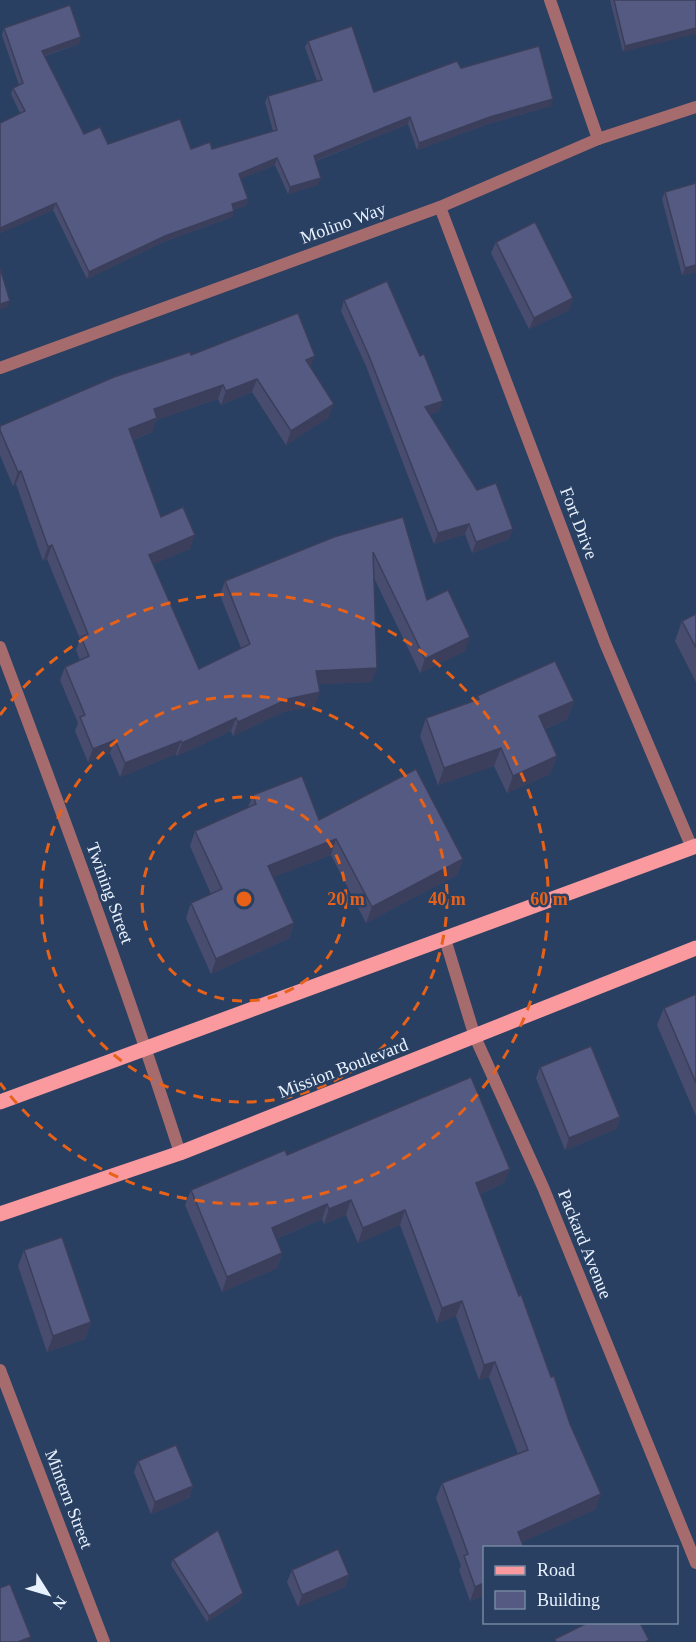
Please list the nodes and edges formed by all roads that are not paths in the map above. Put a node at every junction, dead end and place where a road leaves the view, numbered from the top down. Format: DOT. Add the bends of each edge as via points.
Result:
graph roads {
  1 [pos="550,0"];
  2 [pos="696,107"];
  3 [pos="598,139"];
  4 [pos="440,207"];
  5 [pos="0,368"];
  6 [pos="0,647"];
  7 [pos="694,847"];
  8 [pos="445,939"];
  9 [pos="696,948"];
  10 [pos="475,1037"];
  11 [pos="146,1048"];
  12 [pos="0,1102"];
  13 [pos="180,1153"];
  14 [pos="0,1214"];
  15 [pos="0,1370"];
  16 [pos="696,1563"];
  17 [pos="104,1642"];
  1 -- 3 [label="street"];
  2 -- 3 [label="street, Molino Way"];
  3 -- 4 [label="street, Molino Way"];
  4 -- 5 [label="street, Molino Way"];
  4 -- 7 [label="street, Fort Drive" via="605,643"];
  6 -- 11 [label="street, Twining Street"];
  7 -- 8 [label="main road"];
  8 -- 10 [label="street, Packard Avenue"];
  8 -- 11 [label="main road"];
  9 -- 10 [label="main road, Mission Boulevard"];
  10 -- 13 [label="main road, Mission Boulevard"];
  10 -- 16 [label="street, Packard Avenue" via="543,1187"];
  11 -- 12 [label="main road"];
  11 -- 13 [label="street, Twining Street"];
  13 -- 14 [label="main road, Mission Boulevard"];
  15 -- 17 [label="street, Mintern Street"];
}
